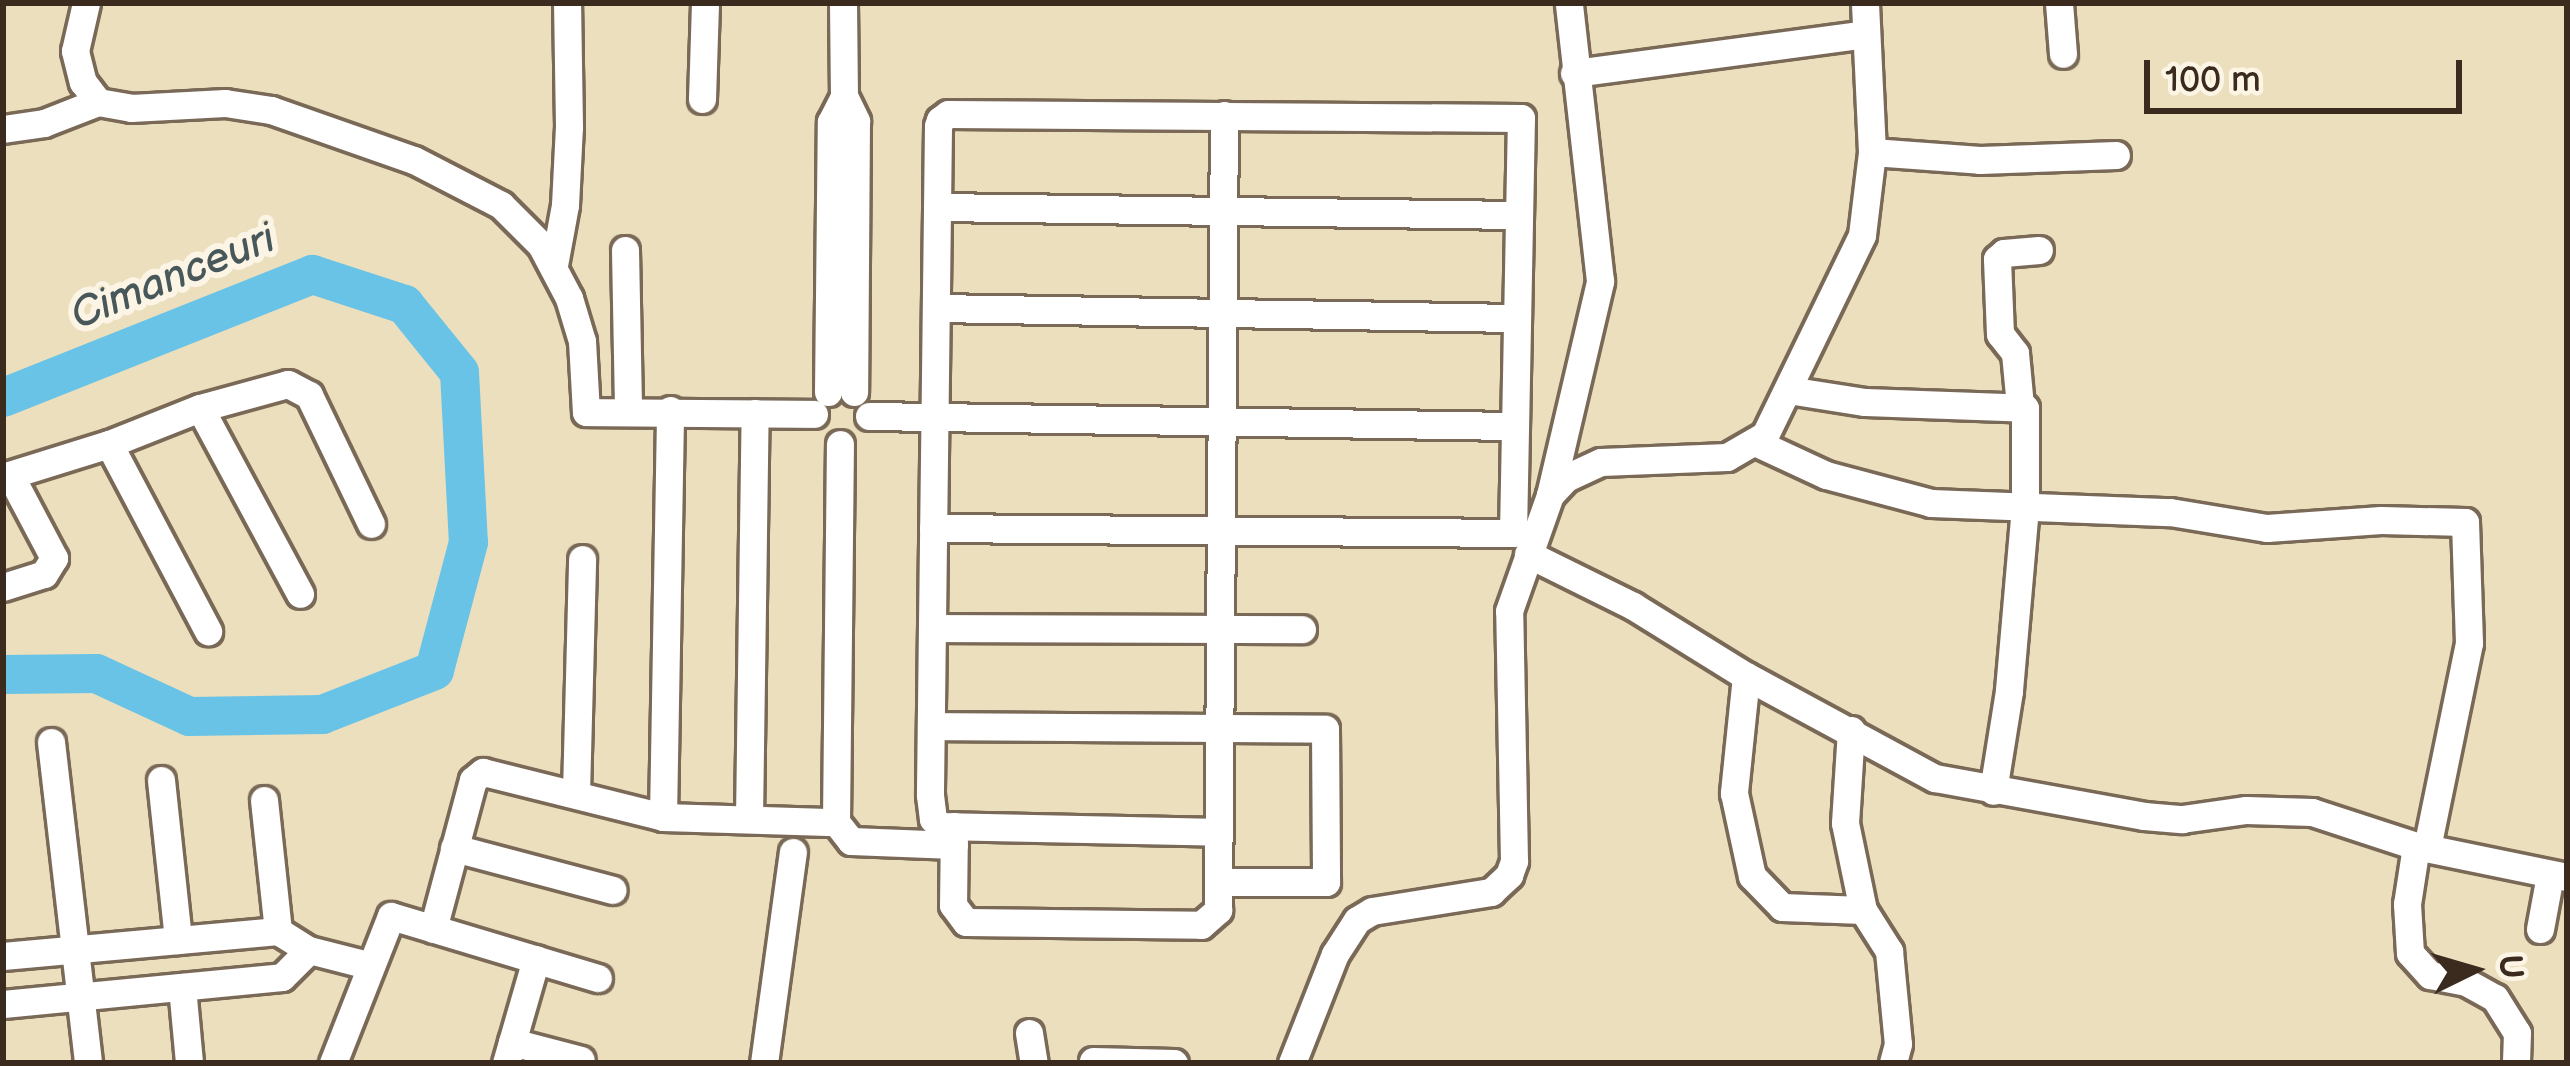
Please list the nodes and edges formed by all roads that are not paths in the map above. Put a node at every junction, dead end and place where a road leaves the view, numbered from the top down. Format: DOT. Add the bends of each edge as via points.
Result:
graph roads {
  1 [pos="86,3"];
  2 [pos="567,3"];
  3 [pos="705,3"];
  4 [pos="843,3"];
  5 [pos="1569,3"];
  6 [pos="1865,3"];
  7 [pos="2059,3"];
  8 [pos="1865,34"];
  9 [pos="2063,54"];
  10 [pos="1574,73"];
  11 [pos="703,99"];
  12 [pos="98,102"];
  13 [pos="1224,116"];
  14 [pos="3,129"];
  15 [pos="1871,152"];
  16 [pos="2116,155"];
  17 [pos="937,207"];
  18 [pos="1223,213"];
  19 [pos="1519,215"];
  20 [pos="625,250"];
  21 [pos="2039,250"];
  22 [pos="554,265"];
  23 [pos="935,308"];
  24 [pos="1222,314"];
  25 [pos="1517,318"];
  26 [pos="1789,390"];
  27 [pos="841,403"];
  28 [pos="2020,406"];
  29 [pos="200,408"];
  30 [pos="628,410"];
  31 [pos="670,410"];
  32 [pos="755,412"];
  33 [pos="934,416"];
  34 [pos="1222,420"];
  35 [pos="1515,426"];
  36 [pos="1757,443"];
  37 [pos="109,444"];
  38 [pos="840,444"];
  39 [pos="6,476"];
  40 [pos="1550,495"];
  41 [pos="2025,507"];
  42 [pos="371,524"];
  43 [pos="933,528"];
  44 [pos="1221,531"];
  45 [pos="1528,554"];
  46 [pos="582,559"];
  47 [pos="3,587"];
  48 [pos="300,594"];
  49 [pos="932,628"];
  50 [pos="1302,629"];
  51 [pos="1221,630"];
  52 [pos="208,631"];
  53 [pos="1746,676"];
  54 [pos="931,726"];
  55 [pos="1220,728"];
  56 [pos="1851,730"];
  57 [pos="51,742"];
  58 [pos="161,780"];
  59 [pos="1993,791"];
  60 [pos="576,793"];
  61 [pos="264,800"];
  62 [pos="662,817"];
  63 [pos="749,819"];
  64 [pos="836,822"];
  65 [pos="1219,832"];
  66 [pos="954,836"];
  67 [pos="2421,847"];
  68 [pos="454,848"];
  69 [pos="793,851"];
  70 [pos="2559,876"];
  71 [pos="1219,882"];
  72 [pos="613,890"];
  73 [pos="1863,910"];
  74 [pos="433,929"];
  75 [pos="2540,929"];
  76 [pos="278,932"];
  77 [pos="178,940"];
  78 [pos="77,950"];
  79 [pos="309,950"];
  80 [pos="3,956"];
  81 [pos="536,959"];
  82 [pos="368,965"];
  83 [pos="598,978"];
  84 [pos="182,987"];
  85 [pos="82,996"];
  86 [pos="3,1004"];
  87 [pos="1029,1033"];
  88 [pos="509,1052"];
  89 [pos="581,1060"];
  90 [pos="1093,1061"];
  91 [pos="88,1063"];
  92 [pos="189,1063"];
  93 [pos="333,1063"];
  94 [pos="764,1063"];
  95 [pos="1034,1063"];
  96 [pos="1174,1063"];
  97 [pos="1292,1063"];
  98 [pos="1893,1063"];
  99 [pos="2516,1063"];
  1 -- 12 [label="street" via="75,51 82,82"];
  2 -- 22 [label="street" via="568,146"];
  3 -- 11 [label="street"];
  4 -- 27 [label="street" via="844,96 830,122"];
  5 -- 10 [label="street"];
  6 -- 8 [label="street"];
  7 -- 9 [label="street"];
  8 -- 10 [label="street"];
  8 -- 15 [label="street"];
  10 -- 40 [label="street" via="1600,281"];
  12 -- 14 [label="street"];
  12 -- 22 [label="street" via="225,103 305,120 414,160 501,205"];
  13 -- 17 [label="street" via="948,114 938,126"];
  13 -- 18 [label="street"];
  13 -- 19 [label="street" via="1521,118"];
  15 -- 16 [label="street" via="1980,160"];
  15 -- 26 [label="street" via="1856,254"];
  17 -- 18 [label="street"];
  17 -- 23 [label="street"];
  18 -- 19 [label="street"];
  18 -- 24 [label="street"];
  19 -- 25 [label="street"];
  20 -- 30 [label="street"];
  21 -- 28 [label="street" via="1997,259 2000,334 2015,352"];
  22 -- 30 [label="street" via="582,341 586,412"];
  23 -- 24 [label="street"];
  23 -- 33 [label="street"];
  24 -- 25 [label="street"];
  24 -- 34 [label="street"];
  25 -- 35 [label="street"];
  26 -- 28 [label="street" via="1865,402"];
  26 -- 36 [label="street"];
  27 -- 32 [label="street"];
  27 -- 33 [label="street"];
  27 -- 38 [label="street" via="858,439"];
  27 -- 38 [label="street" via="820,435"];
  28 -- 41 [label="street" via="2027,417"];
  29 -- 37 [label="street"];
  29 -- 42 [label="street" via="273,385 300,388"];
  29 -- 48 [label="street"];
  30 -- 31 [label="street"];
  31 -- 32 [label="street"];
  31 -- 62 [label="street"];
  32 -- 63 [label="street"];
  33 -- 34 [label="street"];
  33 -- 43 [label="street"];
  34 -- 35 [label="street"];
  34 -- 44 [label="street"];
  35 -- 44 [label="street" via="1513,533"];
  36 -- 40 [label="street" via="1727,457 1600,462"];
  36 -- 41 [label="street" via="1826,475 1908,499"];
  37 -- 39 [label="street"];
  37 -- 52 [label="street"];
  38 -- 64 [label="street"];
  39 -- 47 [label="street" via="55,558 44,574"];
  40 -- 45 [label="street"];
  41 -- 59 [label="street"];
  41 -- 67 [label="street" via="2193,514 2267,528 2465,523 2469,643"];
  43 -- 44 [label="street"];
  43 -- 49 [label="street"];
  44 -- 51 [label="street"];
  45 -- 53 [label="street"];
  45 -- 97 [label="street" via="1506,644 1509,875 1491,892 1357,920 1334,954"];
  46 -- 60 [label="street"];
  49 -- 51 [label="street"];
  49 -- 54 [label="street"];
  50 -- 51 [label="street"];
  51 -- 55 [label="street"];
  53 -- 56 [label="street"];
  53 -- 73 [label="street" via="1734,793 1752,876 1782,907"];
  54 -- 55 [label="street"];
  54 -- 66 [label="street" via="929,810"];
  55 -- 65 [label="street"];
  55 -- 71 [label="street" via="1325,729 1326,882"];
  56 -- 59 [label="street" via="1936,778"];
  56 -- 73 [label="street" via="1845,823"];
  57 -- 78 [label="street"];
  58 -- 77 [label="street"];
  59 -- 67 [label="street" via="2144,817 2312,812"];
  60 -- 62 [label="street"];
  60 -- 68 [label="street" via="483,772 473,780"];
  61 -- 76 [label="street"];
  62 -- 63 [label="street"];
  63 -- 64 [label="street"];
  64 -- 66 [label="street" via="851,841"];
  65 -- 66 [label="street"];
  65 -- 71 [label="street"];
  66 -- 71 [label="street" via="953,905 966,922 1201,926 1218,910"];
  67 -- 70 [label="street"];
  67 -- 99 [label="street" via="2407,904 2410,953 2430,975 2495,998 2513,1022"];
  68 -- 72 [label="street"];
  68 -- 74 [label="street"];
  69 -- 94 [label="street"];
  70 -- 75 [label="street"];
  73 -- 98 [label="street" via="1889,952"];
  74 -- 81 [label="street"];
  74 -- 82 [label="street" via="391,916"];
  76 -- 77 [label="street"];
  76 -- 79 [label="street"];
  77 -- 78 [label="street"];
  78 -- 80 [label="street"];
  78 -- 85 [label="street"];
  79 -- 82 [label="street"];
  79 -- 84 [label="street" via="282,977"];
  81 -- 83 [label="street"];
  81 -- 88 [label="street"];
  82 -- 93 [label="street"];
  84 -- 85 [label="street"];
  84 -- 92 [label="street"];
  85 -- 86 [label="street"];
  85 -- 91 [label="street"];
  87 -- 95 [label="street"];
  88 -- 89 [label="street"];
  90 -- 96 [label="street"];
}
